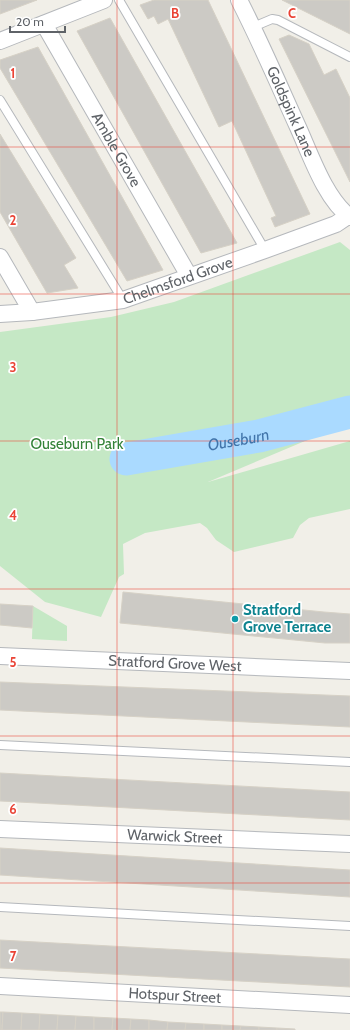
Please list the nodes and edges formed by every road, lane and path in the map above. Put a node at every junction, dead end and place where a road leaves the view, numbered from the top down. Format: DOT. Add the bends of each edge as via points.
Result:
graph roads {
  1 [pos="104,0"];
  2 [pos="119,0"];
  3 [pos="239,0"];
  4 [pos="44,24"];
  5 [pos="253,26"];
  6 [pos="0,41"];
  7 [pos="350,57"];
  8 [pos="0,100"];
  9 [pos="349,217"];
  10 [pos="265,250"];
  11 [pos="0,257"];
  12 [pos="189,276"];
  13 [pos="124,300"];
  14 [pos="32,312"];
  15 [pos="0,314"];
  16 [pos="0,656"];
  17 [pos="350,670"];
  18 [pos="0,745"];
  19 [pos="350,762"];
  20 [pos="0,829"];
  21 [pos="350,844"];
  22 [pos="0,907"];
  23 [pos="350,926"];
  24 [pos="0,986"];
  25 [pos="350,1005"];
  1 -- 4 [label="street"];
  2 -- 10 [label="lane"];
  3 -- 5 [label="street, Goldspink Lane"];
  4 -- 6 [label="street"];
  4 -- 12 [label="street, Amble Grove"];
  5 -- 7 [label="lane" via="272,19 278,20"];
  5 -- 9 [label="street, Goldspink Lane" via="324,185 332,199"];
  8 -- 13 [label="lane"];
  9 -- 10 [label="street, Chelmsford Grove"];
  10 -- 12 [label="street, Chelmsford Grove"];
  11 -- 14 [label="street"];
  12 -- 13 [label="street, Chelmsford Grove"];
  13 -- 14 [label="street, Chelmsford Grove"];
  14 -- 15 [label="street, Chelmsford Grove"];
  16 -- 17 [label="street, Stratford Grove West"];
  18 -- 19 [label="lane"];
  20 -- 21 [label="street, Warwick Street"];
  22 -- 23 [label="lane"];
  24 -- 25 [label="street, Hotspur Street"];
}
